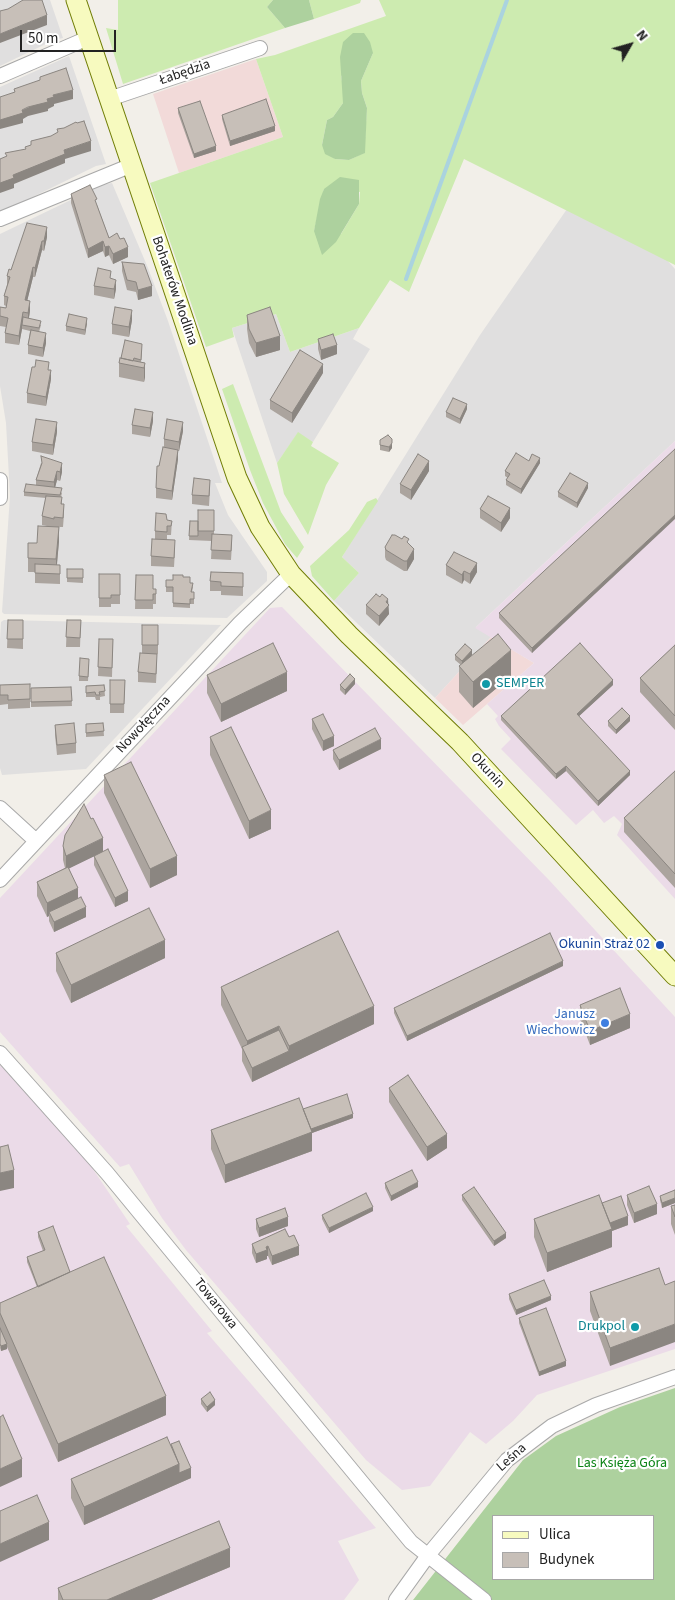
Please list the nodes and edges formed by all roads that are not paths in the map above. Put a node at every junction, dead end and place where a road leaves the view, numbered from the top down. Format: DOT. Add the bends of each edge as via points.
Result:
graph roads {
  1 [pos="76,0"];
  2 [pos="88,38"];
  3 [pos="260,48"];
  4 [pos="0,76"];
  5 [pos="109,99"];
  6 [pos="132,165"];
  7 [pos="0,219"];
  8 [pos="0,480"];
  9 [pos="0,498"];
  10 [pos="291,574"];
  11 [pos="0,808"];
  12 [pos="35,840"];
  13 [pos="0,880"];
  14 [pos="675,976"];
  15 [pos="0,1053"];
  16 [pos="675,1377"];
  17 [pos="429,1554"];
  18 [pos="396,1600"];
  19 [pos="484,1600"];
  1 -- 2 [label="main road, Bohaterów Modlina"];
  2 -- 4 [label="street"];
  2 -- 5 [label="main road, Bohaterów Modlina"];
  3 -- 5 [label="street, Łabędzia"];
  5 -- 6 [label="main road, Bohaterów Modlina"];
  6 -- 7 [label="street"];
  6 -- 10 [label="main road, Bohaterów Modlina" via="237,478 260,527"];
  8 -- 9 [label="street"];
  10 -- 12 [label="street, Nowołęczna" via="240,623"];
  10 -- 14 [label="main road, Okunin" via="460,742"];
  11 -- 12 [label="street"];
  12 -- 13 [label="street, Nowołęczna"];
  15 -- 17 [label="street, Towarowa" via="107,1173 411,1542"];
  16 -- 17 [label="street, Leśna" via="596,1405 552,1426 507,1460"];
  17 -- 18 [label="street, Leśna"];
  17 -- 19 [label="street, Towarowa"];
}
